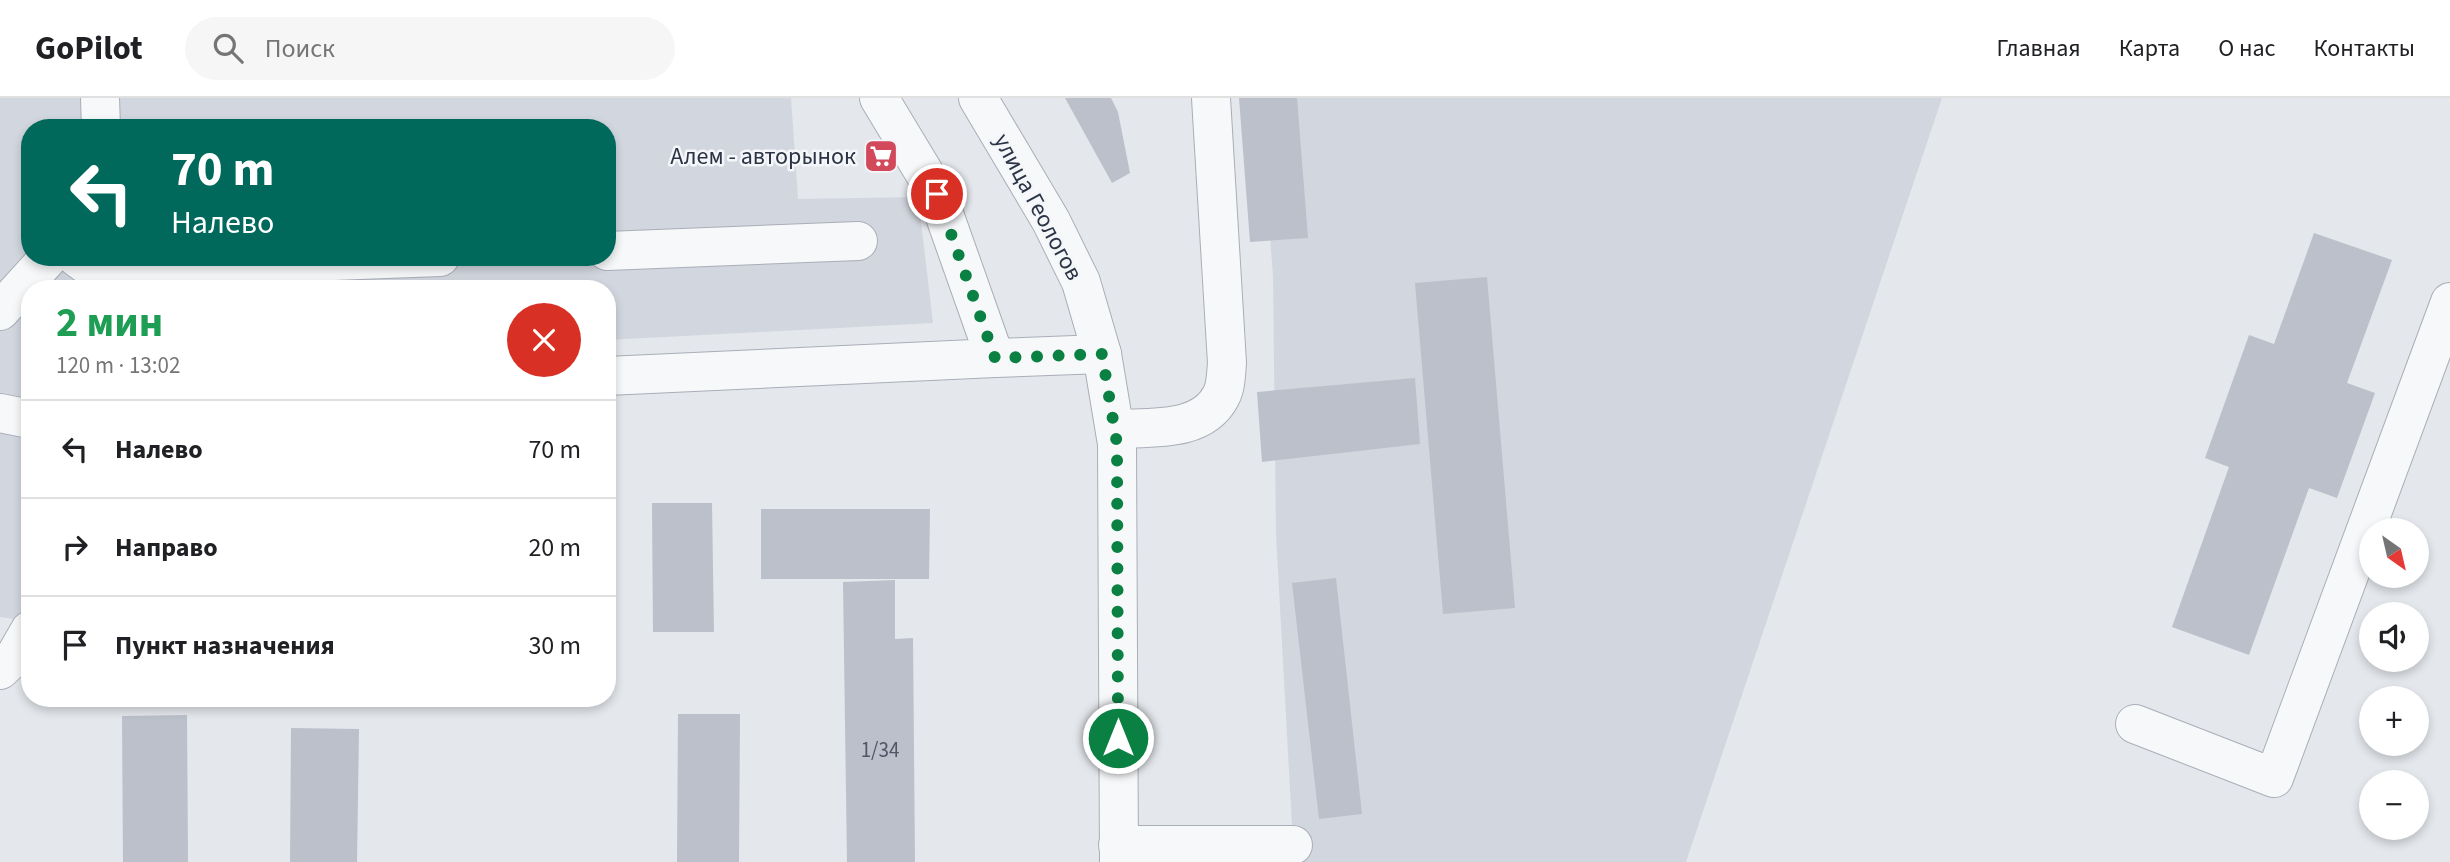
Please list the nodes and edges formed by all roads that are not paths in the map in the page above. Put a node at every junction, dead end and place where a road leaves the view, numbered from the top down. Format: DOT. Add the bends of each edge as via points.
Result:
graph roads {
  1 [pos="100,98"];
  2 [pos="879,98"];
  3 [pos="978,98"];
  4 [pos="1212,98"];
  5 [pos="101,119"];
  6 [pos="858,241"];
  7 [pos="616,251"];
  8 [pos="41,266"];
  9 [pos="88,266"];
  10 [pos="218,266"];
  11 [pos="29,280"];
  12 [pos="21,288"];
  13 [pos="2450,302"];
  14 [pos="0,312"];
  15 [pos="1102,354"];
  16 [pos="995,358"];
  17 [pos="616,376"];
  18 [pos="0,414"];
  19 [pos="21,418"];
  20 [pos="1115,429"];
  21 [pos="21,646"];
  22 [pos="0,670"];
  23 [pos="2135,724"];
  24 [pos="1293,845"];
  25 [pos="1118,853"];
  1 -- 5 [label="street"];
  2 -- 16 [label="street" via="937,194"];
  3 -- 15 [label="street, улица Геологов" via="1051,221 1081,282"];
  4 -- 20 [label="street" via="1227,363 1223,394 1210,413 1187,424"];
  6 -- 7 [label="street"];
  8 -- 11 [label="street"];
  9 -- 10 [label="street" via="94,271"];
  12 -- 14 [label="street"];
  13 -- 23 [label="street" via="2274,778"];
  15 -- 16 [label="street"];
  15 -- 20 [label="street, улица Геологов"];
  16 -- 17 [label="street"];
  18 -- 19 [label="street"];
  20 -- 25 [label="street, улица Геологов"];
  21 -- 22 [label="street"];
  24 -- 25 [label="street"];
}
